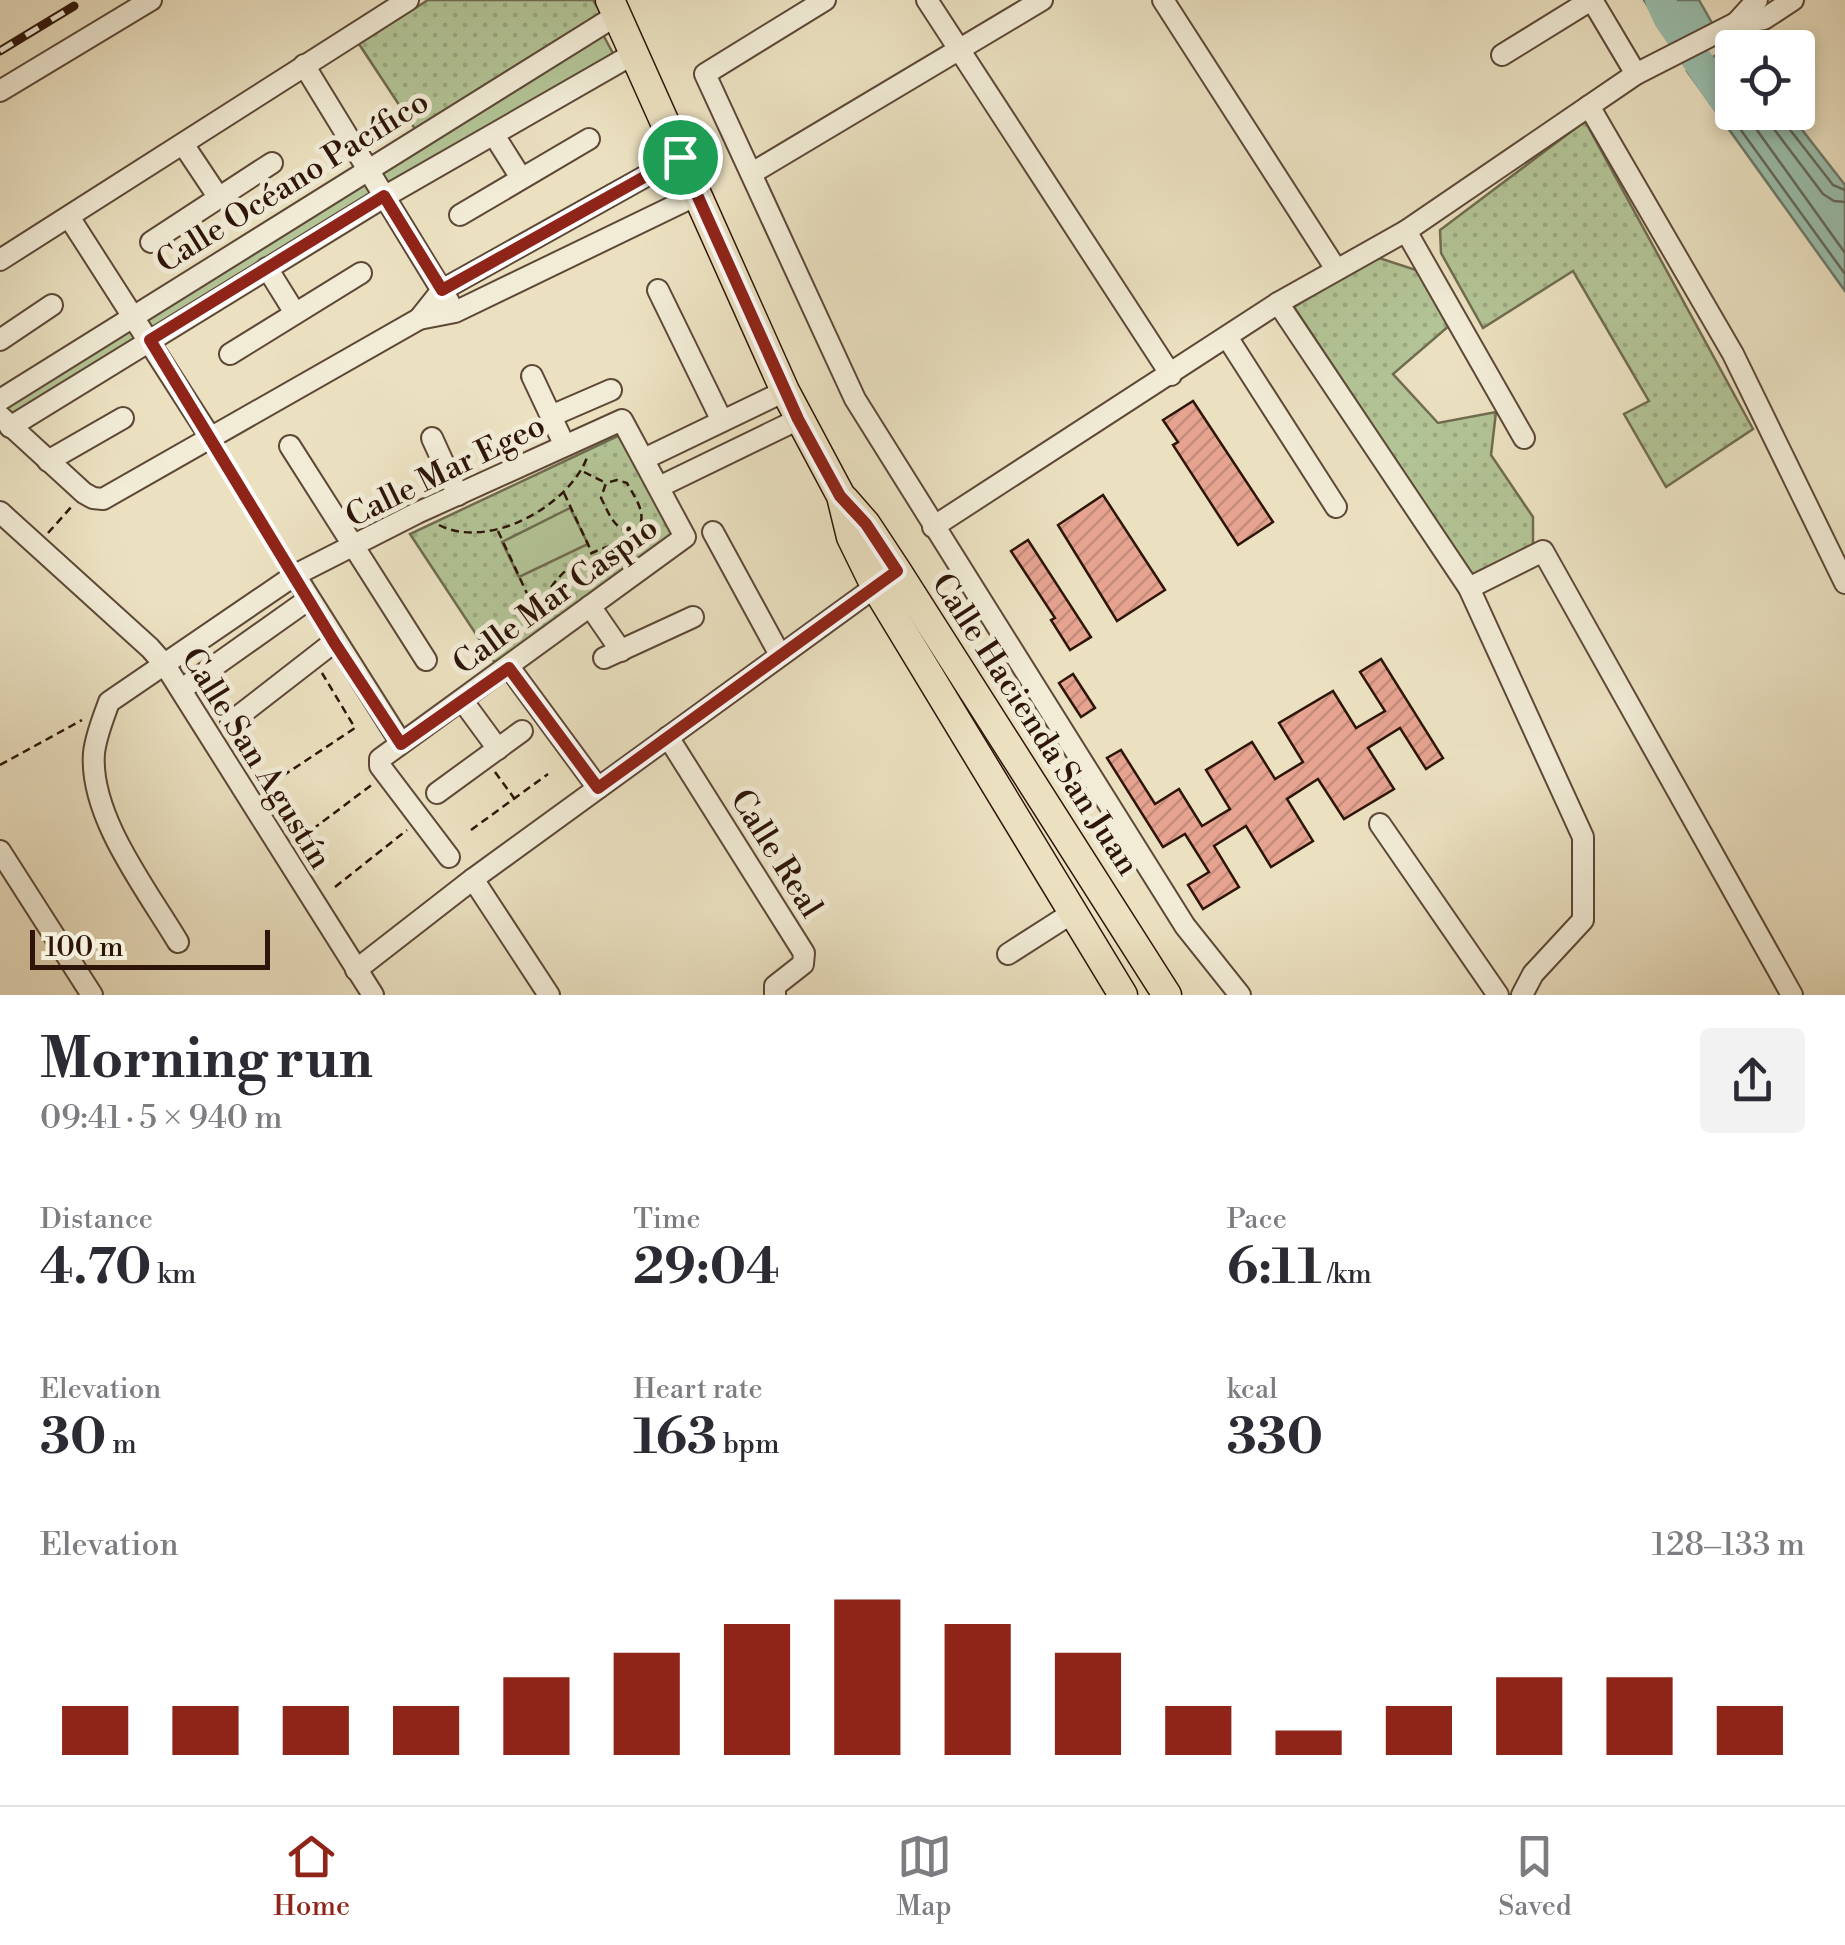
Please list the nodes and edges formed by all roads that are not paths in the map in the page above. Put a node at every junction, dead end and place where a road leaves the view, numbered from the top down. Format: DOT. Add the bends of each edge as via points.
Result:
graph roads {
  1 [pos="152,0"];
  2 [pos="408,0"];
  3 [pos="825,0"];
  4 [pos="927,0"];
  5 [pos="1042,0"];
  6 [pos="1163,0"];
  7 [pos="1592,0"];
  8 [pos="1793,0"];
  9 [pos="614,7"];
  10 [pos="1749,13"];
  11 [pos="958,50"];
  12 [pos="634,52"];
  13 [pos="1502,55"];
  14 [pos="304,65"];
  15 [pos="1636,74"];
  16 [pos="0,90"];
  17 [pos="1589,106"];
  18 [pos="494,134"];
  19 [pos="589,139"];
  20 [pos="183,144"];
  21 [pos="680,157"];
  22 [pos="272,163"];
  23 [pos="367,168"];
  24 [pos="752,173"];
  25 [pos="521,178"];
  26 [pos="698,195"];
  27 [pos="384,196"];
  28 [pos="219,198"];
  29 [pos="460,215"];
  30 [pos="69,217"];
  31 [pos="1406,231"];
  32 [pos="151,242"];
  33 [pos="0,260"];
  34 [pos="267,268"];
  35 [pos="1336,269"];
  36 [pos="360,274"];
  37 [pos="442,290"];
  38 [pos="658,290"];
  39 [pos="1278,303"];
  40 [pos="52,305"];
  41 [pos="455,312"];
  42 [pos="295,313"];
  43 [pos="133,316"];
  44 [pos="419,318"];
  45 [pos="1227,337"];
  46 [pos="0,340"];
  47 [pos="150,340"];
  48 [pos="230,354"];
  49 [pos="1171,375"];
  50 [pos="532,376"];
  51 [pos="611,390"];
  52 [pos="785,390"];
  53 [pos="0,400"];
  54 [pos="551,416"];
  55 [pos="123,418"];
  56 [pos="798,419"];
  57 [pos="622,420"];
  58 [pos="722,421"];
  59 [pos="5,422"];
  60 [pos="210,438"];
  61 [pos="432,438"];
  62 [pos="1524,438"];
  63 [pos="564,444"];
  64 [pos="290,446"];
  65 [pos="644,458"];
  66 [pos="48,460"];
  67 [pos="659,487"];
  68 [pos="458,495"];
  69 [pos="1336,507"];
  70 [pos="0,512"];
  71 [pos="933,527"];
  72 [pos="714,532"];
  73 [pos="356,547"];
  74 [pos="295,575"];
  75 [pos="886,579"];
  76 [pos="1845,583"];
  77 [pos="1469,588"];
  78 [pos="309,599"];
  79 [pos="590,606"];
  80 [pos="693,618"];
  81 [pos="334,642"];
  82 [pos="780,656"];
  83 [pos="426,660"];
  84 [pos="165,665"];
  85 [pos="509,668"];
  86 [pos="182,689"];
  87 [pos="462,700"];
  88 [pos="231,722"];
  89 [pos="522,731"];
  90 [pos="668,737"];
  91 [pos="401,744"];
  92 [pos="491,754"];
  93 [pos="598,788"];
  94 [pos="436,793"];
  95 [pos="1380,824"];
  96 [pos="0,851"];
  97 [pos="449,857"];
  98 [pos="473,879"];
  99 [pos="1072,912"];
  100 [pos="178,942"];
  101 [pos="1008,954"];
  102 [pos="1150,968"];
  103 [pos="362,986"];
  104 [pos="1118,993"];
  105 [pos="92,995"];
  106 [pos="549,995"];
  107 [pos="775,995"];
  108 [pos="1167,995"];
  109 [pos="1240,995"];
  110 [pos="1498,995"];
  111 [pos="1522,995"];
  112 [pos="1792,995"];
  1 -- 16 [label="street"];
  2 -- 14 [label="street"];
  3 -- 24 [label="street" via="706,74"];
  4 -- 11 [label="street"];
  5 -- 11 [label="street"];
  6 -- 35 [label="street"];
  7 -- 13 [label="street"];
  7 -- 15 [label="street"];
  8 -- 10 [label="street"];
  9 -- 12 [label="main road, Calle Hacienda San Juan"];
  9 -- 23 [label="street, Calle Océano Pacífico"];
  10 -- 15 [label="street"];
  11 -- 24 [label="street"];
  11 -- 49 [label="street"];
  12 -- 18 [label="street, Calle Océano Pacífico"];
  12 -- 21 [label="main road, Calle Hacienda San Juan"];
  14 -- 20 [label="street"];
  14 -- 23 [label="street"];
  15 -- 17 [label="street"];
  17 -- 31 [label="street"];
  17 -- 76 [label="street" via="1733,354"];
  18 -- 25 [label="street"];
  18 -- 27 [label="street, Calle Océano Pacífico"];
  19 -- 25 [label="street"];
  20 -- 28 [label="street"];
  20 -- 30 [label="street"];
  21 -- 26 [label="main road, Calle Hacienda San Juan"];
  21 -- 37 [label="street"];
  22 -- 28 [label="street"];
  23 -- 27 [label="street"];
  23 -- 43 [label="street, Calle Océano Pacífico"];
  24 -- 71 [label="street" via="855,399"];
  25 -- 29 [label="street"];
  26 -- 41 [label="street"];
  26 -- 52 [label="main road, Calle Hacienda San Juan"];
  27 -- 34 [label="street, Calle Océano Pacífico"];
  27 -- 37 [label="street"];
  28 -- 32 [label="street"];
  30 -- 33 [label="street"];
  30 -- 43 [label="street"];
  31 -- 35 [label="street"];
  31 -- 62 [label="street"];
  34 -- 42 [label="street"];
  34 -- 47 [label="street, Calle Océano Pacífico"];
  35 -- 39 [label="street"];
  36 -- 42 [label="street"];
  37 -- 41 [label="street"];
  37 -- 44 [label="street"];
  38 -- 58 [label="street"];
  39 -- 45 [label="street"];
  39 -- 77 [label="street"];
  40 -- 46 [label="street"];
  41 -- 44 [label="street"];
  42 -- 48 [label="street"];
  43 -- 47 [label="street"];
  43 -- 53 [label="street, Calle Océano Pacífico"];
  44 -- 60 [label="street"];
  45 -- 49 [label="street"];
  45 -- 69 [label="street"];
  47 -- 59 [label="street, Calle Océano Pacífico"];
  47 -- 60 [label="street"];
  49 -- 71 [label="street"];
  50 -- 54 [label="street"];
  51 -- 54 [label="street"];
  52 -- 56 [label="main road, Calle Hacienda San Juan"];
  52 -- 58 [label="street"];
  54 -- 63 [label="street"];
  55 -- 66 [label="street"];
  56 -- 67 [label="street"];
  56 -- 75 [label="main road, Calle Hacienda San Juan" via="840,496 852,537"];
  57 -- 63 [label="street, Calle Mar Egeo"];
  57 -- 65 [label="street, Calle Mar Caspio"];
  58 -- 65 [label="street"];
  59 -- 66 [label="street"];
  60 -- 66 [label="street" via="103,499 84,493"];
  61 -- 68 [label="street"];
  63 -- 68 [label="street, Calle Mar Egeo"];
  64 -- 73 [label="street"];
  65 -- 67 [label="street, Calle Mar Caspio"];
  67 -- 79 [label="street, Calle Mar Caspio" via="685,537"];
  68 -- 73 [label="street, Calle Mar Egeo"];
  70 -- 84 [label="street, Calle San Agustín"];
  71 -- 109 [label="street" via="1185,926"];
  72 -- 82 [label="street"];
  73 -- 74 [label="street, Calle Mar Egeo"];
  73 -- 83 [label="street"];
  74 -- 78 [label="street"];
  74 -- 84 [label="street, Calle Mar Egeo"];
  75 -- 82 [label="street"];
  75 -- 99 [label="main road, Calle Hacienda San Juan"];
  75 -- 102 [label="main road, Calle Hacienda San Juan"];
  77 -- 111 [label="street" via="1583,837 1583,920"];
  77 -- 112 [label="street" via="1543,551"];
  78 -- 81 [label="street"];
  78 -- 86 [label="street"];
  79 -- 80 [label="street" via="612,654"];
  79 -- 85 [label="street, Calle Mar Caspio"];
  81 -- 88 [label="street"];
  81 -- 91 [label="street"];
  82 -- 90 [label="street"];
  84 -- 86 [label="street, Calle San Agustín"];
  84 -- 100 [label="street, Calle Mar Egeo" via="110,702 97,735 96,784 108,822"];
  85 -- 87 [label="street, Calle Mar Caspio"];
  85 -- 93 [label="street"];
  86 -- 103 [label="street, Calle San Agustín"];
  87 -- 91 [label="street, Calle Mar Caspio"];
  87 -- 92 [label="street"];
  89 -- 92 [label="street"];
  90 -- 93 [label="street"];
  90 -- 107 [label="street, Calle Real" via="804,953 803,964 775,986"];
  91 -- 97 [label="street" via="379,760"];
  92 -- 94 [label="street"];
  93 -- 98 [label="street"];
  95 -- 110 [label="street"];
  96 -- 105 [label="street"];
  98 -- 103 [label="street"];
  98 -- 106 [label="street"];
  99 -- 101 [label="street"];
  99 -- 104 [label="main road, Calle Hacienda San Juan"];
  102 -- 104 [label="street"];
  102 -- 108 [label="main road, Calle Hacienda San Juan"];
}
